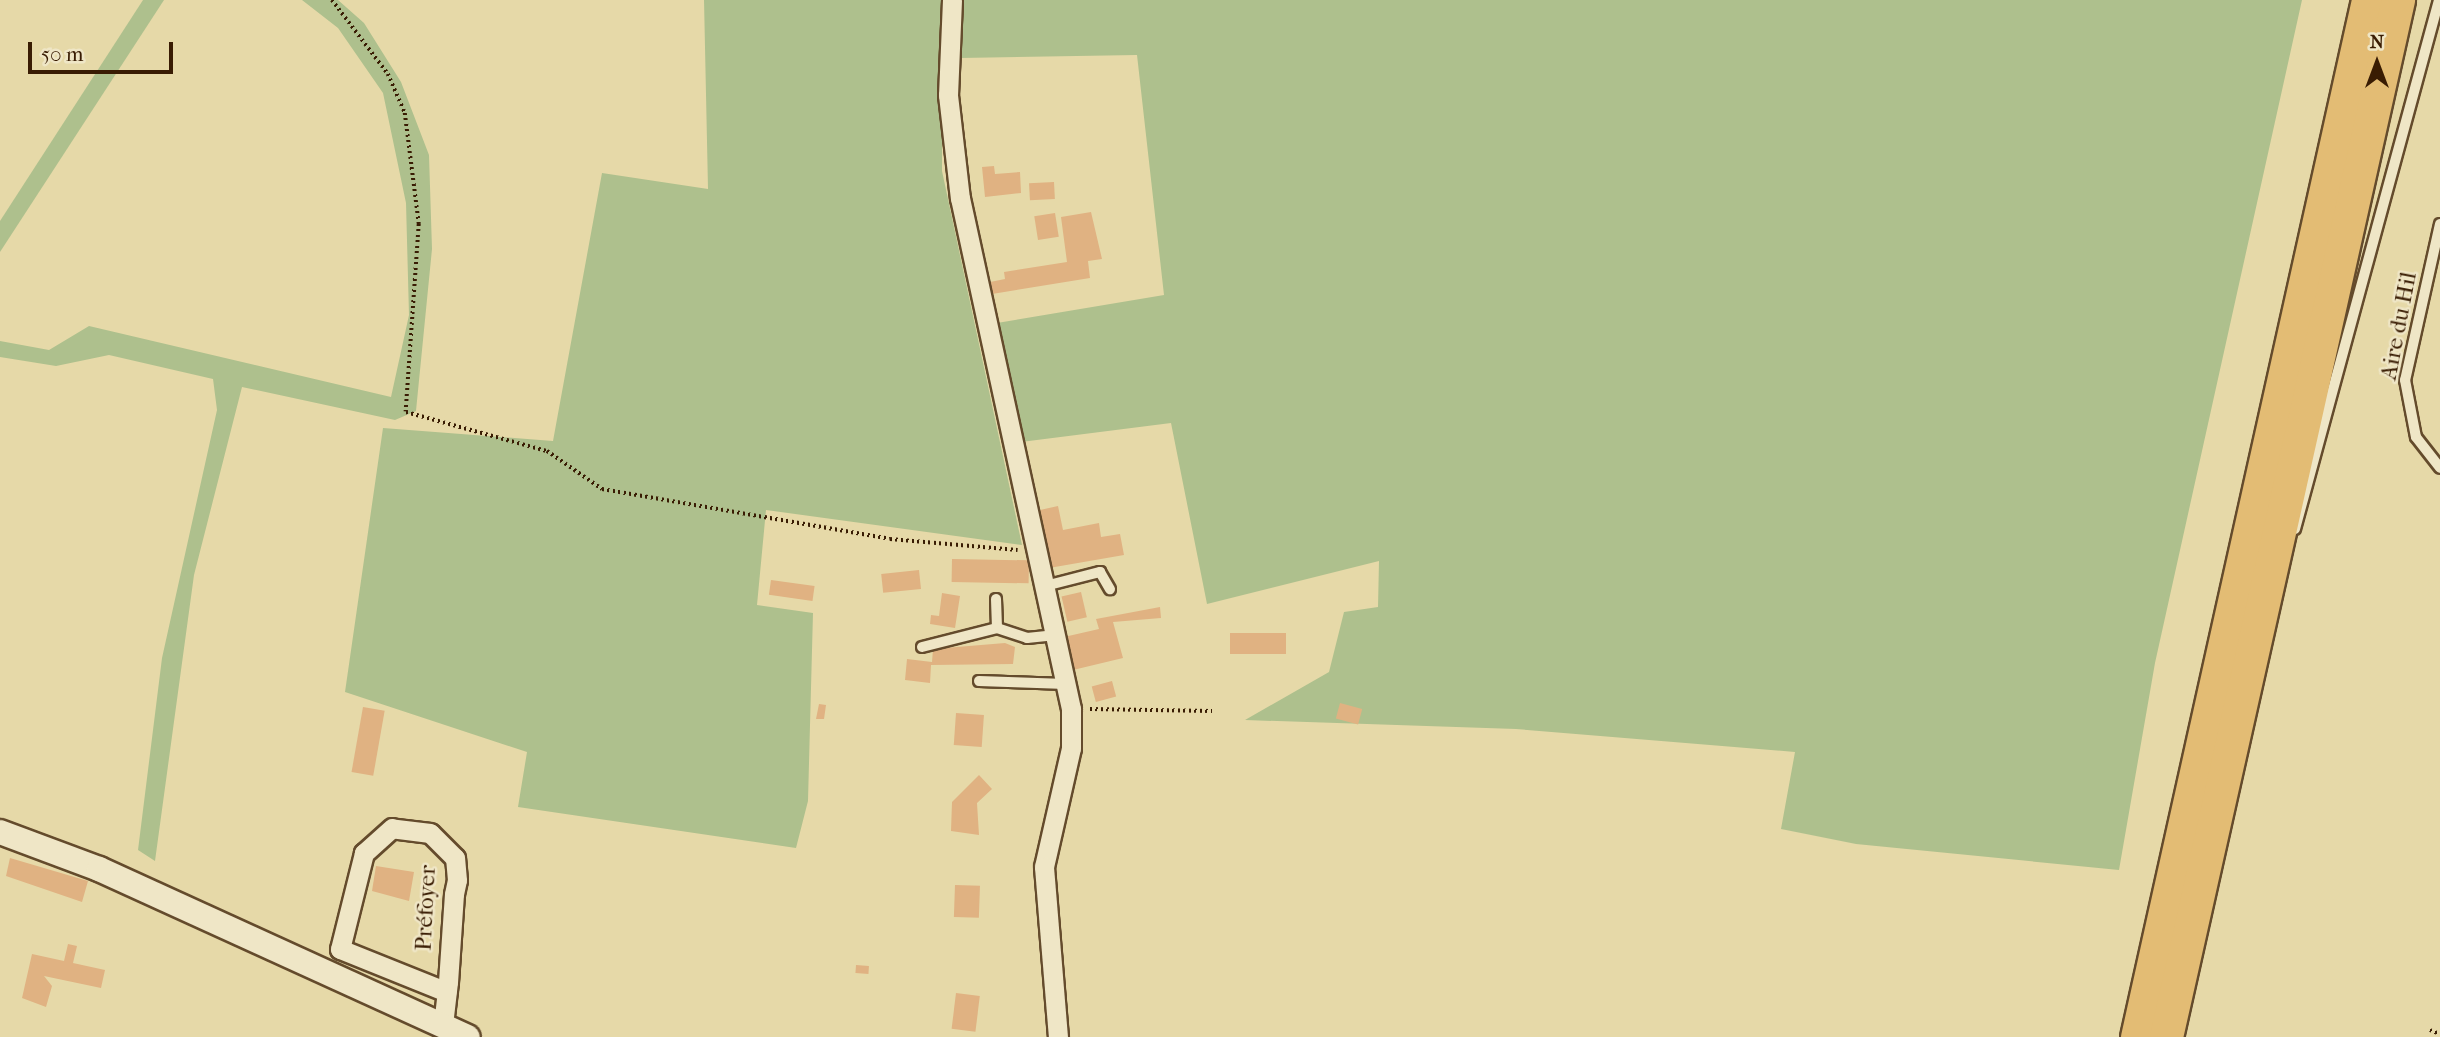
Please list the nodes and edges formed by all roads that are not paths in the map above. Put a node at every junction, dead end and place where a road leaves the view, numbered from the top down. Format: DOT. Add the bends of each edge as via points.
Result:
graph roads {
  1 [pos="952,0"];
  2 [pos="2368,0"];
  3 [pos="2398,0"];
  4 [pos="2439,0"];
  5 [pos="2440,224"];
  6 [pos="2440,468"];
  7 [pos="1045,586"];
  8 [pos="1110,589"];
  9 [pos="2267,590"];
  10 [pos="996,599"];
  11 [pos="997,628"];
  12 [pos="1056,635"];
  13 [pos="922,647"];
  14 [pos="979,681"];
  15 [pos="1066,684"];
  16 [pos="0,832"];
  17 [pos="447,992"];
  18 [pos="443,1025"];
  19 [pos="468,1037"];
  20 [pos="1058,1037"];
  21 [pos="2137,1037"];
  22 [pos="2166,1037"];
  1 -- 7 [label="street" via="951,146"];
  2 -- 21 [label="highway"];
  3 -- 9 [label="highway"];
  4 -- 9 [label="lane" via="2300,517"];
  5 -- 6 [label="lane, Aire du Hil" via="2405,380 2416,437"];
  7 -- 8 [label="lane" via="1100,572"];
  7 -- 12 [label="street"];
  9 -- 22 [label="highway"];
  10 -- 11 [label="lane"];
  11 -- 12 [label="lane" via="1027,638"];
  11 -- 13 [label="lane"];
  12 -- 15 [label="street"];
  14 -- 15 [label="lane"];
  15 -- 20 [label="street" via="1070,748 1044,867"];
  16 -- 18 [label="street" via="99,869"];
  17 -- 17 [label="street, Préfoyer" via="455,858 430,833 392,828 364,853 340,949"];
  17 -- 18 [label="street, Préfoyer"];
  18 -- 19 [label="street"];
}
